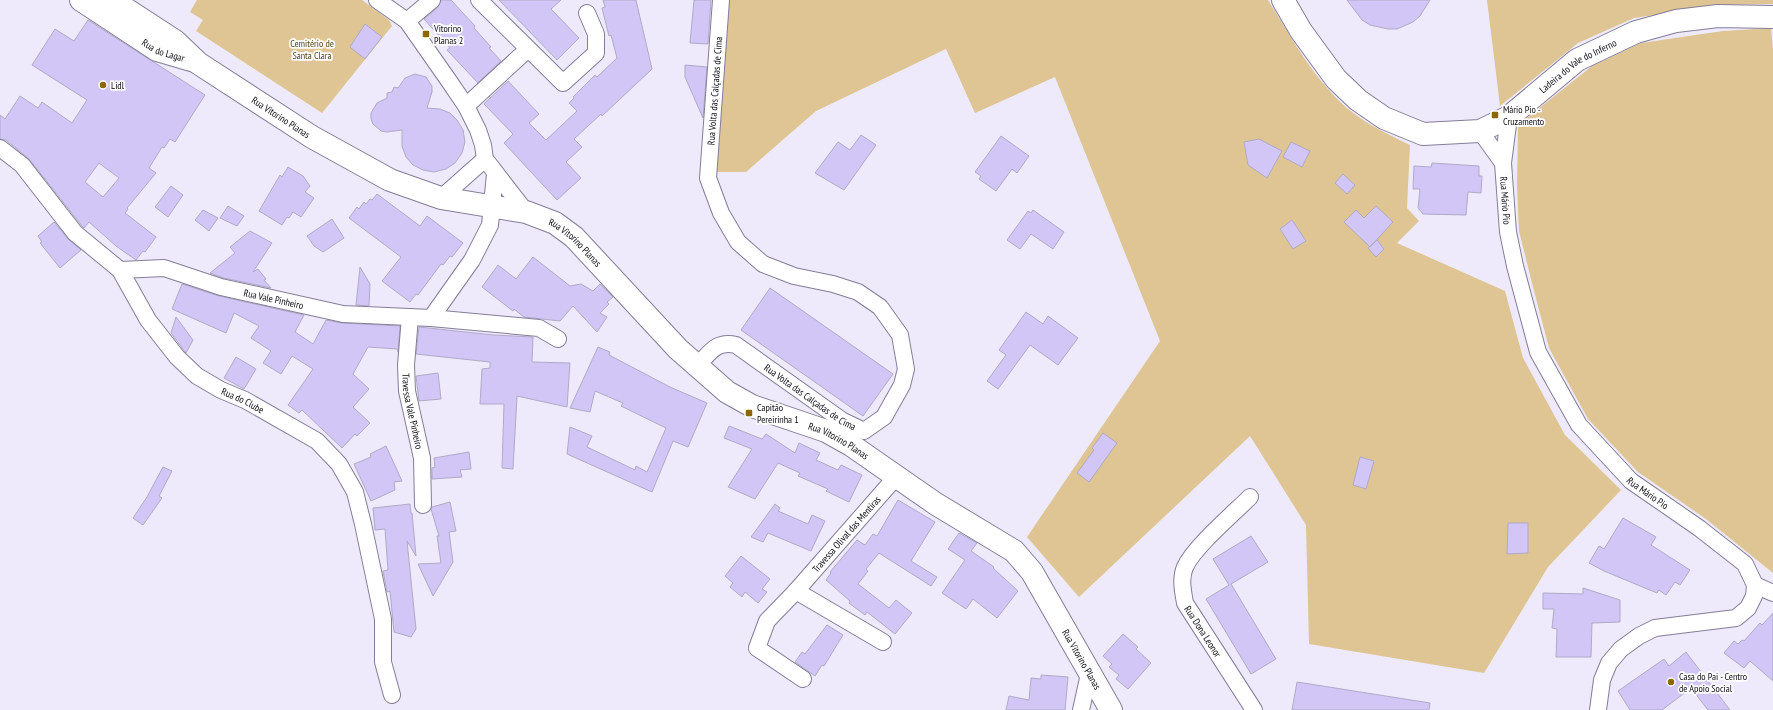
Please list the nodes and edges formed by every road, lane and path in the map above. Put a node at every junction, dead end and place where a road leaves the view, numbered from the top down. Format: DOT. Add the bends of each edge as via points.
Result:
graph roads {
  1 [pos="81,0"];
  2 [pos="112,0"];
  3 [pos="377,0"];
  4 [pos="432,0"];
  5 [pos="479,0"];
  6 [pos="721,0"];
  7 [pos="1283,0"];
  8 [pos="587,13"];
  9 [pos="1773,17"];
  10 [pos="407,21"];
  11 [pos="528,49"];
  12 [pos="198,62"];
  13 [pos="466,106"];
  14 [pos="1509,117"];
  15 [pos="1480,131"];
  16 [pos="0,148"];
  17 [pos="485,159"];
  18 [pos="1503,163"];
  19 [pos="495,174"];
  20 [pos="441,198"];
  21 [pos="487,205"];
  22 [pos="526,212"];
  23 [pos="120,270"];
  24 [pos="410,317"];
  25 [pos="431,318"];
  26 [pos="558,339"];
  27 [pos="697,366"];
  28 [pos="896,477"];
  29 [pos="1250,497"];
  30 [pos="423,505"];
  31 [pos="1755,586"];
  32 [pos="796,591"];
  33 [pos="1773,593"];
  34 [pos="883,642"];
  35 [pos="1089,674"];
  36 [pos="803,679"];
  37 [pos="392,695"];
  38 [pos="1081,710"];
  39 [pos="1111,710"];
  40 [pos="1254,710"];
  41 [pos="1598,710"];
  1 -- 12 [label="street, Rua do Lagar" via="157,50"];
  2 -- 12 [label="street, Rua do Lagar" via="175,41"];
  3 -- 10 [label="street"];
  4 -- 10 [label="street"];
  5 -- 11 [label="street"];
  6 -- 27 [label="street, Rua Volta das Calçadas de Cima" via="708,178 721,213 738,242 762,264 794,276 858,292 880,306 900,335 906,369 902,385 884,417 864,431 843,421 736,345 726,342 717,346"];
  7 -- 15 [label="street, Ladeira do Vale do Inferno" via="1301,31 1336,79 1358,100 1379,114 1423,134"];
  8 -- 11 [label="street" via="596,34 596,53 563,83"];
  9 -- 14 [label="street, Ladeira do Vale do Inferno" via="1718,16 1676,21 1636,32 1577,60"];
  10 -- 13 [label="street"];
  11 -- 13 [label="street"];
  12 -- 20 [label="street, Rua Vitorino Planas" via="312,137 390,180"];
  13 -- 17 [label="street" via="478,130"];
  14 -- 15 [label="street, Ladeira do Vale do Inferno"];
  14 -- 18 [label="street, Rua Mário Pio"];
  15 -- 18 [label="street"];
  16 -- 23 [label="street, Rua do Clube" via="22,165 75,233"];
  17 -- 19 [label="street"];
  17 -- 20 [label="street"];
  17 -- 21 [label="street"];
  18 -- 31 [label="street, Rua Mário Pio" via="1508,232 1538,352 1579,425 1631,481 1746,564"];
  19 -- 21 [label="street"];
  19 -- 22 [label="street"];
  20 -- 21 [label="street, Rua Vitorino Planas"];
  21 -- 22 [label="street, Rua Vitorino Planas"];
  21 -- 25 [label="street" via="480,243 472,260"];
  22 -- 27 [label="street, Rua Vitorino Planas" via="555,223 574,237 645,316"];
  23 -- 24 [label="street, Rua Vale Pinheiro" via="164,268 221,287 343,314"];
  23 -- 37 [label="street, Rua do Clube" via="137,303 159,335 177,357 198,376 317,441 339,464 355,492 363,524 383,618 382,662"];
  24 -- 25 [label="street, Rua Vale Pinheiro"];
  24 -- 30 [label="street, Travessa Vale Pinheiro" via="406,365 407,391 422,458"];
  25 -- 26 [label="street, Rua Vale Pinheiro" via="539,328"];
  27 -- 28 [label="street, Rua Vitorino Planas" via="727,392 752,406 826,431"];
  28 -- 32 [label="street, Travessa Olival das Mentiras"];
  28 -- 35 [label="street, Rua Vitorino Planas" via="1014,551 1032,572"];
  29 -- 40 [label="street, Rua Dona Leonor" via="1192,556 1185,568 1181,585 1185,604"];
  31 -- 33 [label="street"];
  31 -- 41 [label="street" via="1754,596 1748,608 1736,618 1655,628 1638,636 1621,649 1609,663 1602,680"];
  32 -- 34 [label="street"];
  32 -- 36 [label="street, Travessa Olival das Mentiras" via="767,621 757,648"];
  35 -- 38 [label="street"];
  35 -- 39 [label="street, Rua Vitorino Planas"];
}
